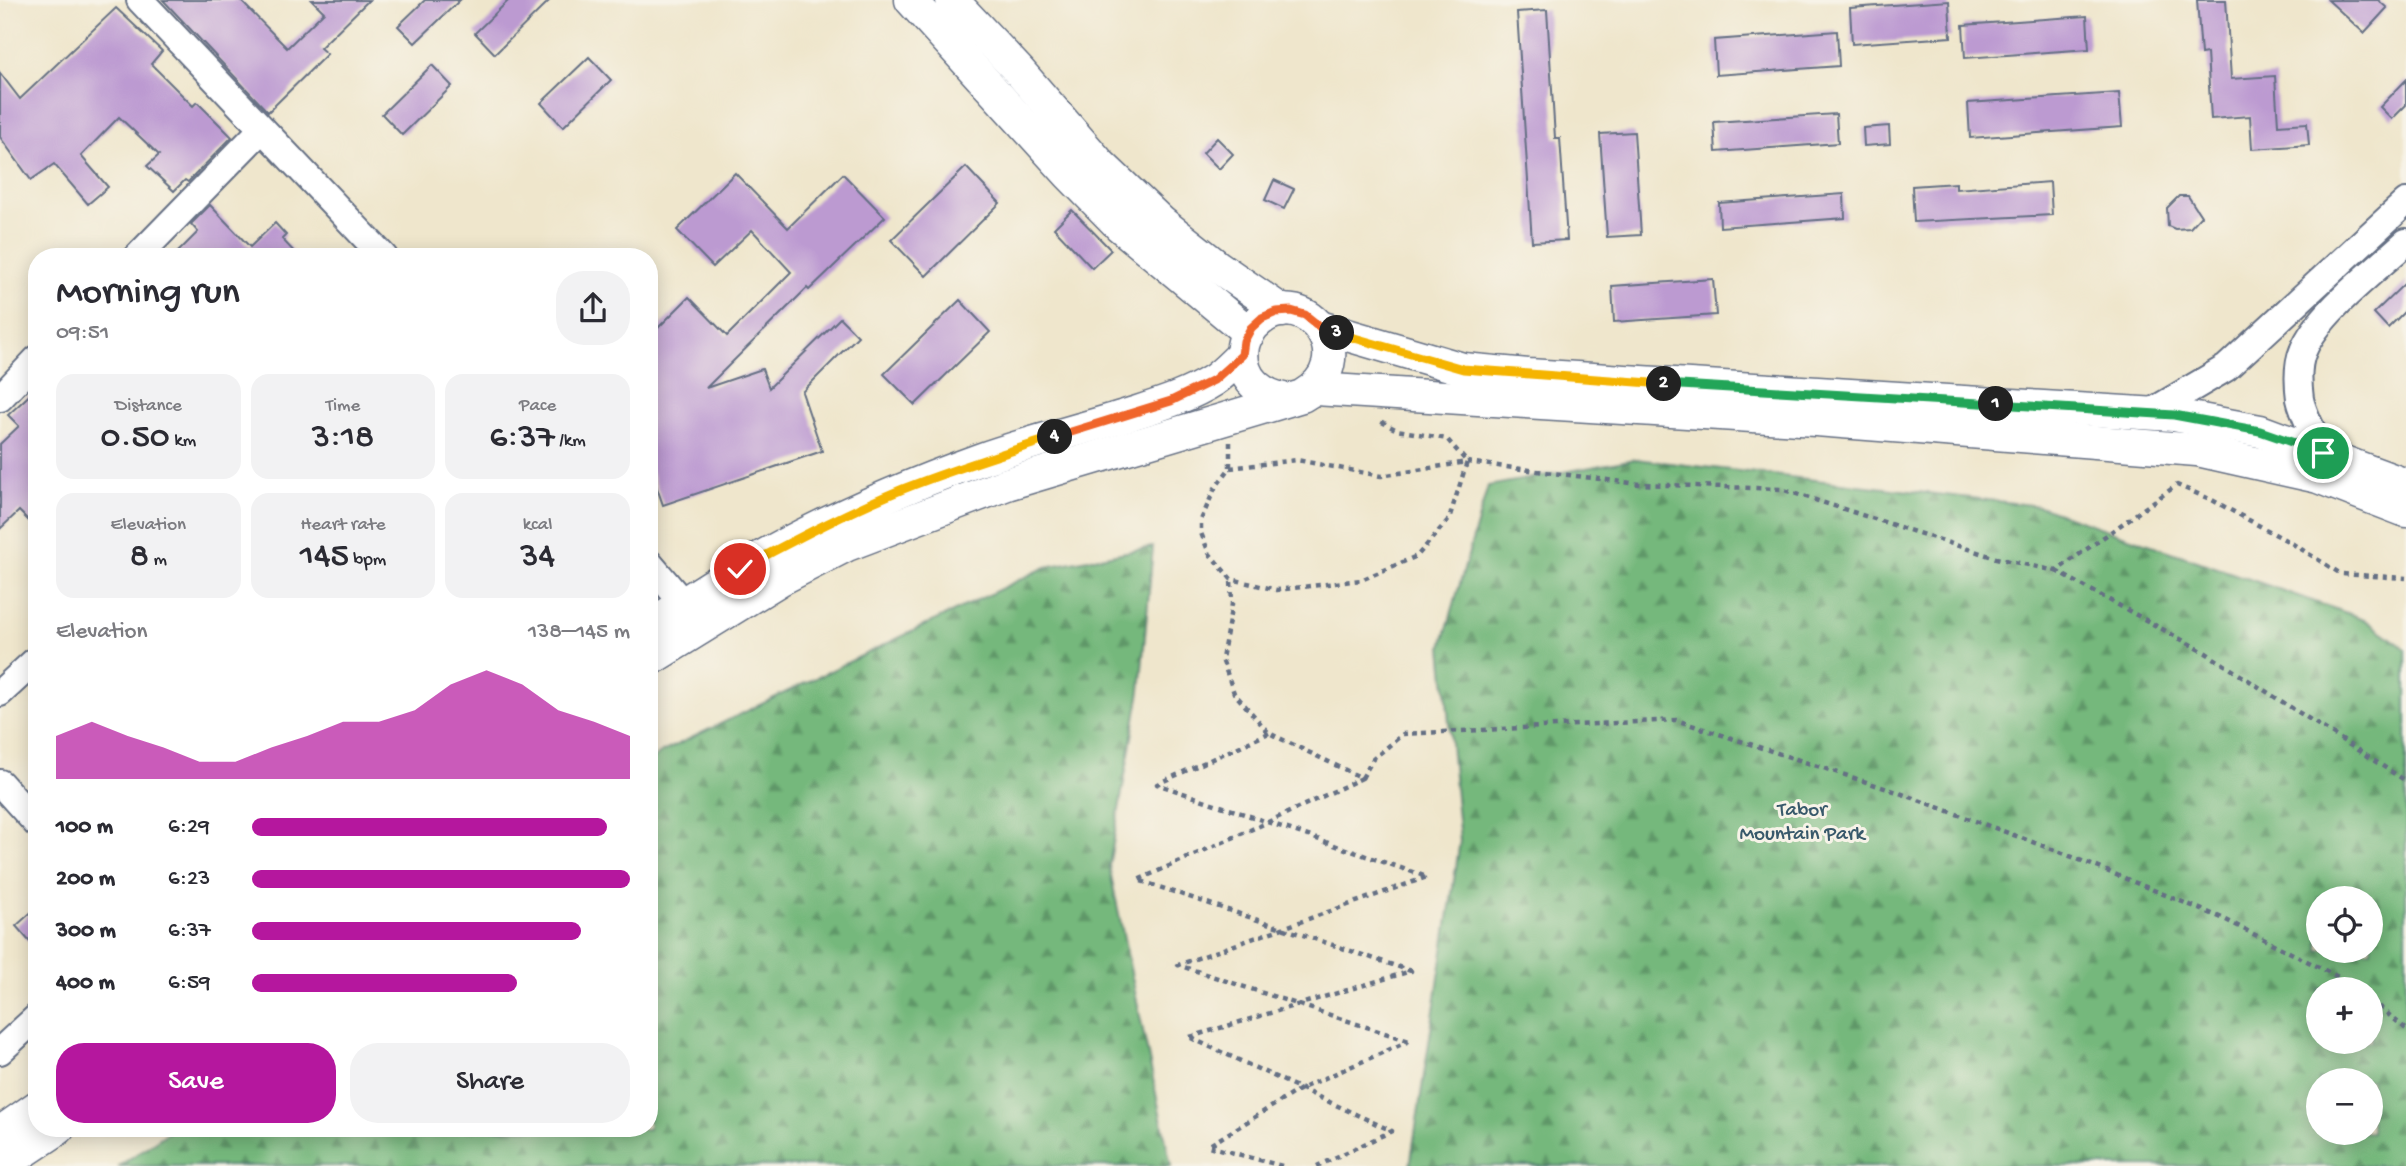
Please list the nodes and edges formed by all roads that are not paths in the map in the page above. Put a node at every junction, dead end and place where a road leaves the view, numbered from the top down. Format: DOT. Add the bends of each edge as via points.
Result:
graph roads {
  1 [pos="141,0"];
  2 [pos="911,0"];
  3 [pos="952,0"];
  4 [pos="262,129"];
  5 [pos="2402,211"];
  6 [pos="2406,242"];
  7 [pos="146,248"];
  8 [pos="375,248"];
  9 [pos="1282,312"];
  10 [pos="1320,327"];
  11 [pos="1245,344"];
  12 [pos="28,368"];
  13 [pos="1301,395"];
  14 [pos="0,398"];
  15 [pos="2148,414"];
  16 [pos="2323,453"];
  17 [pos="2406,485"];
  18 [pos="2406,511"];
  19 [pos="658,574"];
  20 [pos="683,603"];
  21 [pos="658,621"];
  22 [pos="658,654"];
  23 [pos="28,667"];
  24 [pos="0,693"];
  25 [pos="0,783"];
  26 [pos="28,814"];
  27 [pos="28,1025"];
  28 [pos="0,1051"];
  29 [pos="28,1113"];
  30 [pos="0,1133"];
  31 [pos="46,1137"];
  32 [pos="2,1166"];
  1 -- 4 [label="street"];
  2 -- 11 [label="street" via="1069,174"];
  3 -- 9 [label="street" via="1099,163 1218,267"];
  4 -- 7 [label="street"];
  4 -- 8 [label="street"];
  5 -- 15 [label="street" via="2226,368"];
  6 -- 16 [label="street" via="2313,331 2302,353 2298,376 2301,401"];
  9 -- 10 [label="street" via="1305,315"];
  9 -- 11 [label="street" via="1262,318"];
  10 -- 13 [label="street" via="1330,350 1329,365 1324,378"];
  10 -- 15 [label="street" via="1463,369"];
  11 -- 13 [label="street" via="1244,369 1256,387 1274,398"];
  11 -- 20 [label="street" via="1214,380 1171,401 982,459 902,489 820,527"];
  12 -- 14 [label="street"];
  13 -- 18 [label="street" via="1351,391 2197,450 2318,477"];
  13 -- 22 [label="street" via="1007,484 847,545 779,580"];
  15 -- 16 [label="street" via="2260,431"];
  16 -- 17 [label="street"];
  19 -- 20 [label="street"];
  20 -- 21 [label="street"];
  23 -- 24 [label="street"];
  25 -- 26 [label="street"];
  27 -- 28 [label="street"];
  29 -- 30 [label="street"];
  31 -- 32 [label="street"];
}
